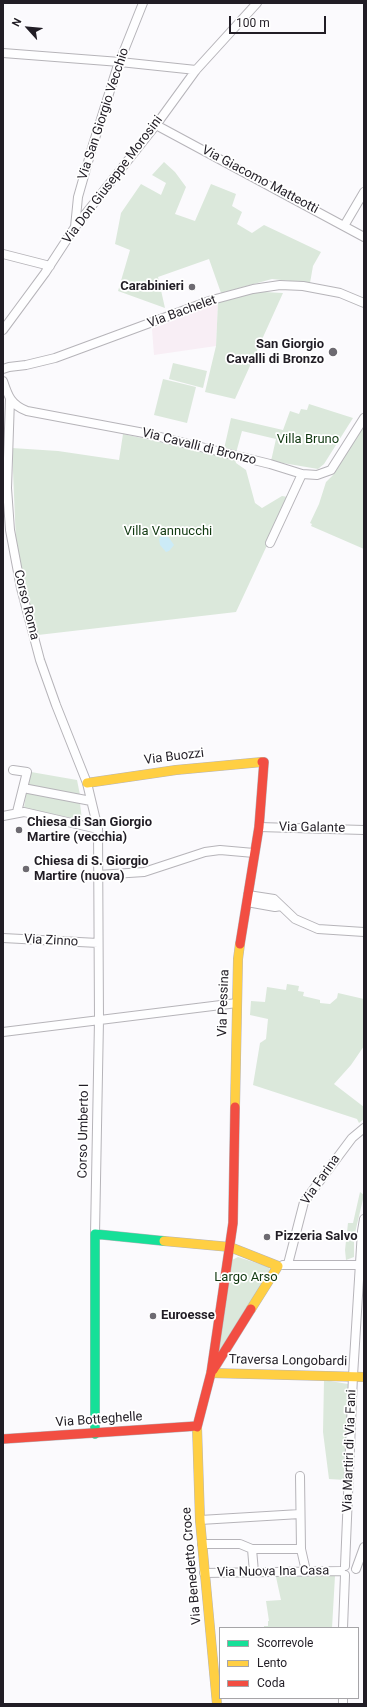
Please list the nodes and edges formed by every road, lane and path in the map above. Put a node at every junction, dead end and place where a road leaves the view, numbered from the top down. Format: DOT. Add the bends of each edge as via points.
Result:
graph roads {
  1 [pos="143,3"];
  2 [pos="257,3"];
  3 [pos="3,53"];
  4 [pos="120,62"];
  5 [pos="196,70"];
  6 [pos="156,125"];
  7 [pos="364,192"];
  8 [pos="344,226"];
  9 [pos="74,227"];
  10 [pos="364,237"];
  11 [pos="3,254"];
  12 [pos="50,266"];
  13 [pos="364,303"];
  14 [pos="3,330"];
  15 [pos="3,369"];
  16 [pos="3,386"];
  17 [pos="10,399"];
  18 [pos="364,418"];
  19 [pos="302,474"];
  20 [pos="270,543"];
  21 [pos="264,762"];
  22 [pos="12,770"];
  23 [pos="87,783"];
  24 [pos="23,788"];
  25 [pos="91,801"];
  26 [pos="17,812"];
  27 [pos="3,816"];
  28 [pos="259,827"];
  29 [pos="98,829"];
  30 [pos="364,830"];
  31 [pos="254,853"];
  32 [pos="98,875"];
  33 [pos="247,898"];
  34 [pos="364,932"];
  35 [pos="3,938"];
  36 [pos="98,943"];
  37 [pos="236,1003"];
  38 [pos="99,1020"];
  39 [pos="3,1032"];
  40 [pos="364,1128"];
  41 [pos="364,1219"];
  42 [pos="95,1234"];
  43 [pos="230,1247"];
  44 [pos="288,1264"];
  45 [pos="362,1265"];
  46 [pos="278,1266"];
  47 [pos="211,1373"];
  48 [pos="353,1376"];
  49 [pos="364,1377"];
  50 [pos="197,1426"];
  51 [pos="95,1434"];
  52 [pos="3,1439"];
  53 [pos="300,1476"];
  54 [pos="300,1514"];
  55 [pos="200,1520"];
  56 [pos="202,1544"];
  57 [pos="364,1546"];
  58 [pos="301,1549"];
  59 [pos="252,1550"];
  60 [pos="350,1570"];
  61 [pos="306,1571"];
  62 [pos="254,1572"];
  63 [pos="204,1573"];
  64 [pos="342,1627"];
  65 [pos="217,1704"];
  1 -- 4 [label="street, Via San Giorgio Vecchio"];
  2 -- 5 [label="street, Via Don Giuseppe Morosini"];
  3 -- 4 [label="street"];
  4 -- 5 [label="street"];
  4 -- 9 [label="street, Via San Giorgio Vecchio" via="82,183"];
  5 -- 6 [label="street, Via Don Giuseppe Morosini"];
  6 -- 8 [label="street, Via Giacomo Matteotti"];
  6 -- 9 [label="street, Via Don Giuseppe Morosini"];
  7 -- 8 [label="street"];
  8 -- 10 [label="street, Via Giacomo Matteotti"];
  9 -- 12 [label="street, Via Don Giuseppe Morosini"];
  11 -- 12 [label="street"];
  12 -- 14 [label="street, Via Don Giuseppe Morosini"];
  13 -- 15 [label="street, Via Bachelet" via="340,293 303,286 280,285 253,289 212,300 55,358"];
  16 -- 17 [label="street"];
  17 -- 19 [label="street, Via Cavalli di Bronzo" via="27,411 144,433"];
  17 -- 23 [label="street, Corso Roma" via="7,488 10,530 21,588 40,660"];
  18 -- 19 [label="street, Via Cavalli di Bronzo" via="331,470 318,475"];
  19 -- 20 [label="street"];
  21 -- 23 [label="main road, Via Buozzi" via="127,776"];
  21 -- 28 [label="main road, Via Pessina"];
  22 -- 24 [label="street" via="27,772"];
  23 -- 25 [label="street, Corso Roma"];
  24 -- 25 [label="street"];
  24 -- 26 [label="street"];
  25 -- 29 [label="street, Corso Roma"];
  26 -- 27 [label="street"];
  26 -- 29 [label="street"];
  28 -- 30 [label="street, Via Galante"];
  28 -- 31 [label="main road, Via Pessina"];
  29 -- 32 [label="street, Corso Umberto I"];
  31 -- 32 [label="street" via="220,850 205,852 144,872"];
  31 -- 33 [label="main road, Via Pessina"];
  32 -- 36 [label="street, Corso Umberto I"];
  33 -- 34 [label="street" via="274,899 295,919 318,929"];
  33 -- 37 [label="main road, Via Pessina" via="238,959"];
  35 -- 36 [label="street, Via Zinno"];
  36 -- 38 [label="street, Corso Umberto I"];
  37 -- 38 [label="street"];
  37 -- 43 [label="main road, Via Pessina" via="233,1223"];
  38 -- 39 [label="street"];
  38 -- 42 [label="street, Corso Umberto I"];
  40 -- 44 [label="street, Via Farina" via="352,1138 304,1202"];
  41 -- 45 [label="street"];
  42 -- 43 [label="main road"];
  42 -- 51 [label="main road, Corso Umberto I"];
  43 -- 46 [label="main road"];
  43 -- 47 [label="main road"];
  44 -- 45 [label="street"];
  44 -- 46 [label="street"];
  45 -- 48 [label="street, Via Martiri di Via Fani"];
  46 -- 47 [label="main road"];
  47 -- 48 [label="main road, Traversa Longobardi"];
  47 -- 50 [label="main road, Via Benedetto Croce"];
  48 -- 49 [label="main road, Traversa Longobardi"];
  48 -- 60 [label="street, Via Martiri di Via Fani"];
  50 -- 51 [label="main road, Via Botteghelle"];
  50 -- 55 [label="main road, Via Benedetto Croce"];
  51 -- 52 [label="main road, Via Botteghelle"];
  53 -- 54 [label="street"];
  54 -- 55 [label="street"];
  54 -- 58 [label="street"];
  55 -- 56 [label="main road, Via Benedetto Croce"];
  56 -- 59 [label="street" via="240,1544"];
  56 -- 63 [label="main road, Via Benedetto Croce"];
  57 -- 60 [label="street"];
  58 -- 59 [label="street"];
  58 -- 61 [label="street"];
  59 -- 62 [label="street"];
  60 -- 61 [label="street, Via Nuova Ina Casa"];
  60 -- 64 [label="street, Via Martiri di Via Fani"];
  61 -- 62 [label="street, Via Nuova Ina Casa"];
  62 -- 63 [label="street, Via Nuova Ina Casa"];
  63 -- 65 [label="main road, Via Benedetto Croce"];
}
